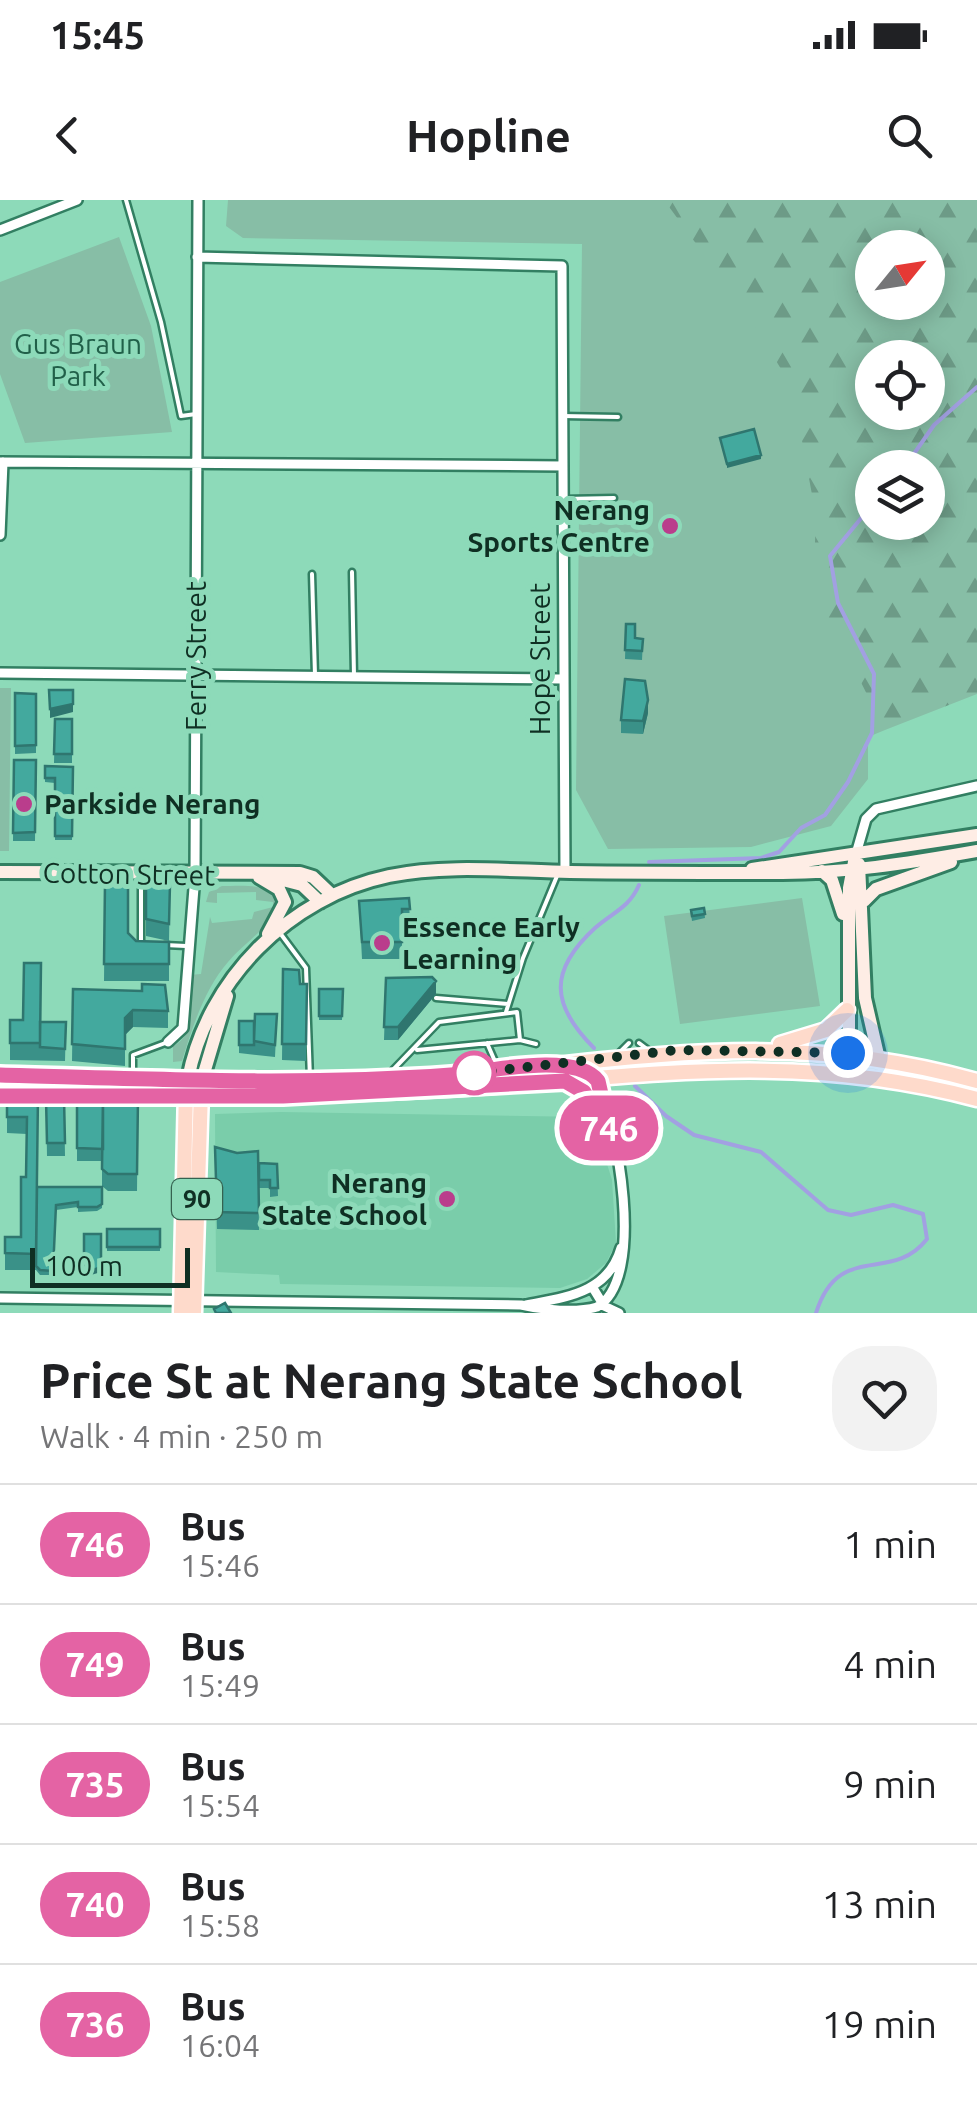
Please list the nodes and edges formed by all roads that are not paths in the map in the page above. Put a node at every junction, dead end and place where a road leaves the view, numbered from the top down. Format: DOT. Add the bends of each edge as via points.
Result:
graph roads {
  1 [pos="78,200"];
  2 [pos="126,200"];
  3 [pos="198,200"];
  4 [pos="0,230"];
  5 [pos="197,257"];
  6 [pos="196,414"];
  7 [pos="562,416"];
  8 [pos="618,418"];
  9 [pos="1,462"];
  10 [pos="196,465"];
  11 [pos="563,466"];
  12 [pos="614,498"];
  13 [pos="563,499"];
  14 [pos="0,536"];
  15 [pos="352,572"];
  16 [pos="312,574"];
  17 [pos="0,672"];
  18 [pos="198,673"];
  19 [pos="315,675"];
  20 [pos="354,676"];
  21 [pos="562,679"];
  22 [pos="977,786"];
  23 [pos="977,835"];
  24 [pos="977,852"];
  25 [pos="856,863"];
  26 [pos="749,870"];
  27 [pos="822,871"];
  28 [pos="0,872"];
  29 [pos="562,872"];
  30 [pos="141,874"];
  31 [pos="195,875"];
  32 [pos="257,876"];
  33 [pos="326,899"];
  34 [pos="864,902"];
  35 [pos="276,928"];
  36 [pos="848,931"];
  37 [pos="190,946"];
  38 [pos="436,998"];
  39 [pos="508,1004"];
  40 [pos="847,1010"];
  41 [pos="506,1014"];
  42 [pos="520,1040"];
  43 [pos="168,1042"];
  44 [pos="488,1043"];
  45 [pos="629,1043"];
  46 [pos="639,1043"];
  47 [pos="536,1044"];
  48 [pos="764,1049"];
  49 [pos="415,1051"];
  50 [pos="652,1053"];
  51 [pos="848,1053"];
  52 [pos="616,1056"];
  53 [pos="879,1059"];
  54 [pos="533,1066"];
  55 [pos="500,1070"];
  56 [pos="1,1076"];
  57 [pos="878,1076"];
  58 [pos="133,1078"];
  59 [pos="381,1079"];
  60 [pos="596,1079"];
  61 [pos="195,1080"];
  62 [pos="310,1080"];
  63 [pos="565,1081"];
  64 [pos="977,1082"];
  65 [pos="0,1096"];
  66 [pos="39,1096"];
  67 [pos="193,1098"];
  68 [pos="977,1099"];
  69 [pos="611,1138"];
  70 [pos="624,1230"];
  71 [pos="592,1288"];
  72 [pos="0,1298"];
  73 [pos="602,1304"];
  74 [pos="188,1306"];
  75 [pos="521,1306"];
  76 [pos="620,1313"];
  1 -- 4 [label="street"];
  2 -- 6 [label="lane" via="181,416"];
  3 -- 5 [label="street, Ferry Street"];
  5 -- 6 [label="street, Ferry Street"];
  5 -- 7 [label="street, Hope Street" via="562,266"];
  6 -- 10 [label="street, Ferry Street"];
  7 -- 8 [label="lane"];
  7 -- 11 [label="street, Hope Street"];
  9 -- 10 [label="street"];
  9 -- 14 [label="street"];
  10 -- 11 [label="street"];
  10 -- 18 [label="street, Ferry Street"];
  11 -- 13 [label="street, Hope Street"];
  12 -- 13 [label="lane"];
  13 -- 21 [label="street, Hope Street"];
  15 -- 20 [label="lane"];
  16 -- 19 [label="lane"];
  17 -- 18 [label="street"];
  18 -- 19 [label="street"];
  18 -- 31 [label="street, Ferry Street"];
  19 -- 20 [label="street"];
  20 -- 21 [label="street"];
  21 -- 29 [label="street, Hope Street"];
  22 -- 25 [label="street" via="876,809 866,818"];
  23 -- 25 [label="main road"];
  24 -- 25 [label="main road"];
  24 -- 34 [label="main road" via="876,889"];
  25 -- 26 [label="main road"];
  25 -- 27 [label="main road"];
  25 -- 34 [label="main road"];
  25 -- 36 [label="main road"];
  26 -- 27 [label="main road"];
  26 -- 29 [label="main road"];
  27 -- 36 [label="main road" via="835,887"];
  28 -- 30 [label="main road, Cotton Street"];
  29 -- 33 [label="main road" via="411,873"];
  29 -- 39 [label="lane"];
  30 -- 31 [label="main road, Cotton Street"];
  30 -- 37 [label="lane" via="142,945"];
  31 -- 32 [label="main road, Cotton Street"];
  31 -- 37 [label="street, Ferry Street"];
  32 -- 33 [label="main road, Cotton Street" via="307,874"];
  32 -- 35 [label="main road" via="284,897"];
  33 -- 35 [label="main road"];
  34 -- 53 [label="main road" via="862,973"];
  35 -- 61 [label="main road" via="208,1014"];
  35 -- 62 [label="lane" via="306,968"];
  36 -- 40 [label="main road"];
  37 -- 43 [label="street, Ferry Street" via="183,1028"];
  38 -- 39 [label="lane"];
  39 -- 41 [label="lane"];
  40 -- 48 [label="main road" via="826,1030"];
  40 -- 51 [label="main road"];
  41 -- 42 [label="lane" via="516,1012"];
  41 -- 49 [label="lane" via="440,1022"];
  42 -- 44 [label="lane"];
  42 -- 47 [label="lane"];
  43 -- 58 [label="lane, Ferry Street" via="133,1054"];
  44 -- 49 [label="lane"];
  44 -- 55 [label="lane"];
  45 -- 52 [label="lane"];
  46 -- 50 [label="lane"];
  48 -- 50 [label="main road"];
  48 -- 51 [label="main road"];
  49 -- 59 [label="lane"];
  50 -- 52 [label="main road"];
  51 -- 53 [label="main road"];
  51 -- 57 [label="main road"];
  52 -- 54 [label="main road"];
  53 -- 64 [label="main road"];
  54 -- 55 [label="main road"];
  54 -- 60 [label="main road" via="582,1068"];
  55 -- 59 [label="main road"];
  56 -- 58 [label="main road"];
  56 -- 66 [label="main road"];
  57 -- 60 [label="main road" via="786,1068"];
  57 -- 68 [label="main road"];
  58 -- 61 [label="main road"];
  59 -- 62 [label="main road"];
  60 -- 63 [label="main road"];
  60 -- 69 [label="street"];
  61 -- 62 [label="main road"];
  61 -- 67 [label="main road, 90"];
  63 -- 67 [label="main road"];
  63 -- 69 [label="street" via="584,1092"];
  65 -- 66 [label="main road"];
  66 -- 67 [label="main road"];
  67 -- 74 [label="main road, 90"];
  69 -- 70 [label="street" via="622,1178"];
  70 -- 71 [label="street" via="615,1264"];
  70 -- 73 [label="street" via="621,1276"];
  71 -- 73 [label="street"];
  71 -- 75 [label="street"];
  72 -- 74 [label="street"];
  73 -- 75 [label="street" via="587,1312"];
  73 -- 76 [label="street"];
  74 -- 75 [label="street"];
}
